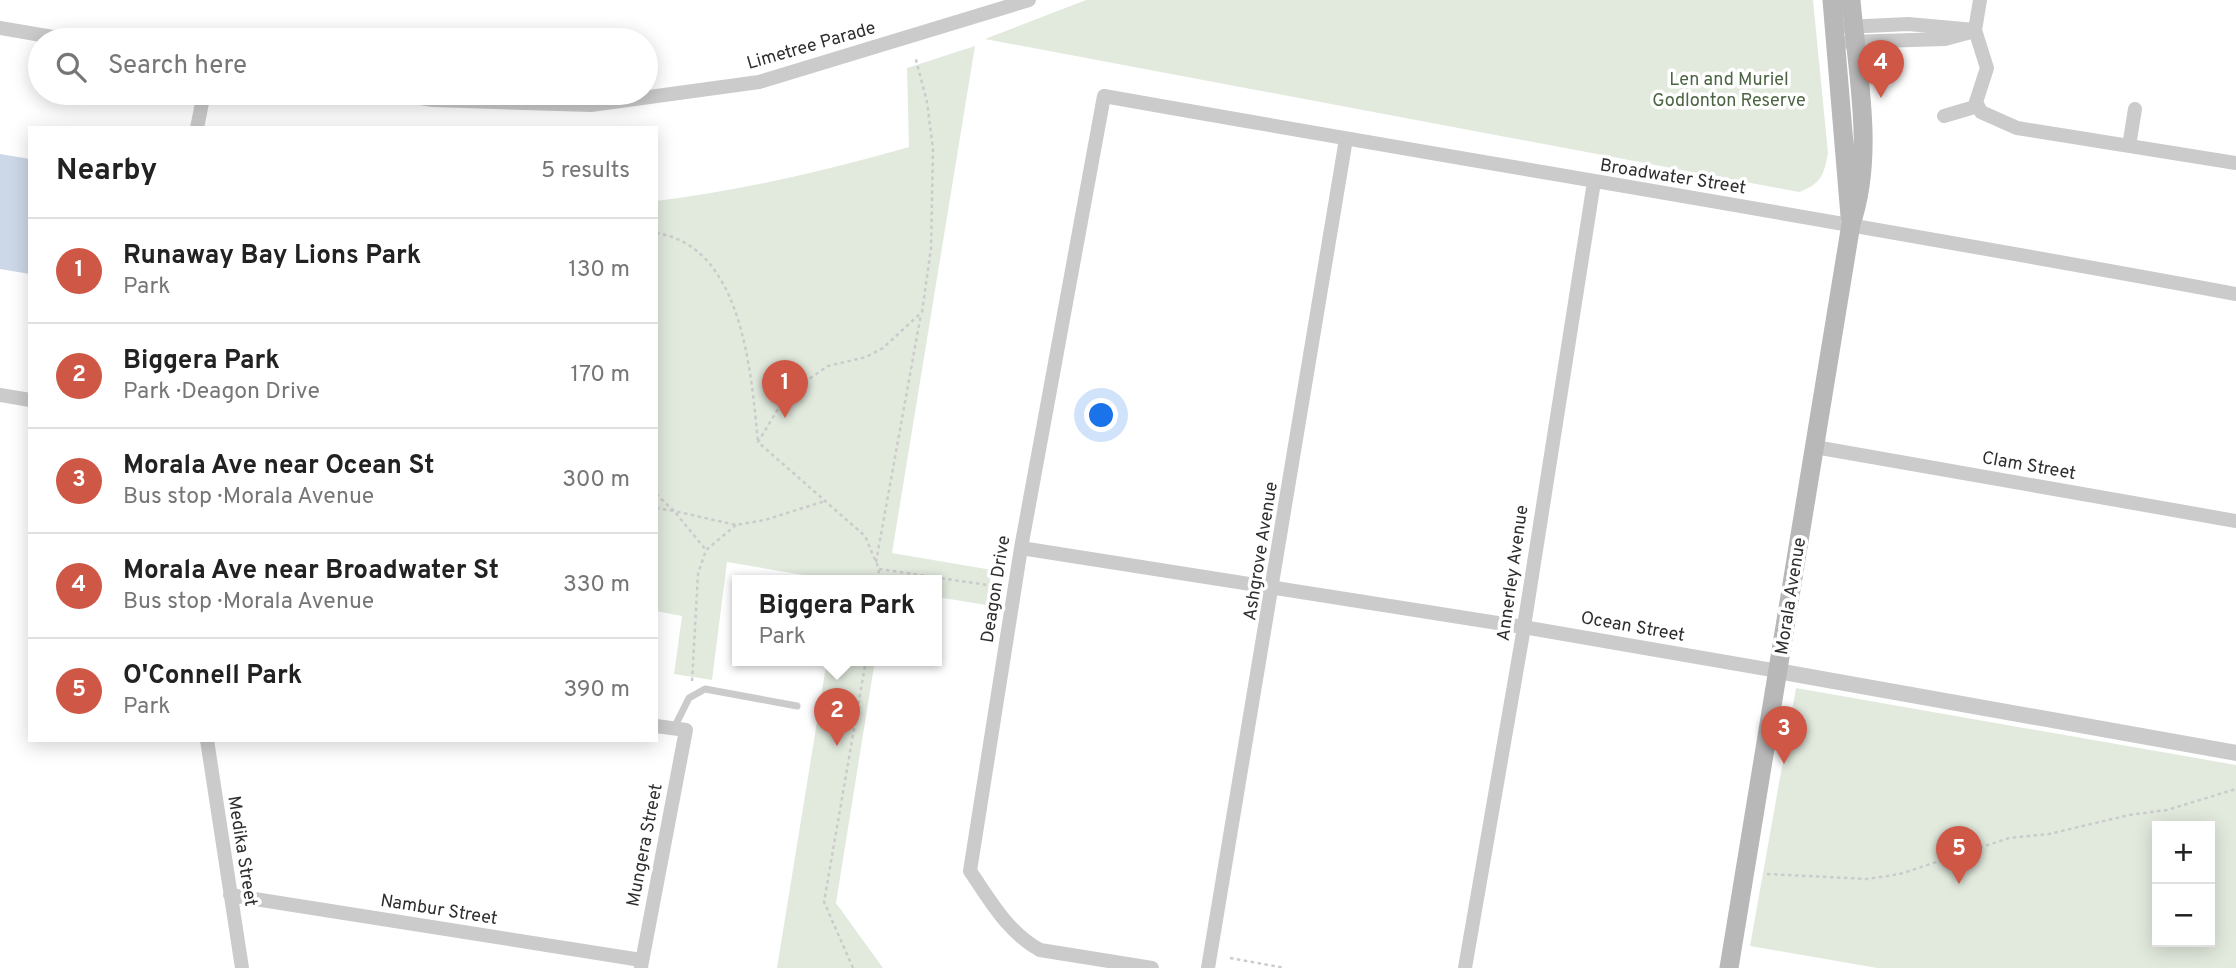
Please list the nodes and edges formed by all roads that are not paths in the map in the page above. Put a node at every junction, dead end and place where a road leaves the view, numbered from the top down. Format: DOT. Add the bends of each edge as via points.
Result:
graph roads {
  1 [pos="1029,0"];
  2 [pos="1832,0"];
  3 [pos="1851,0"];
  4 [pos="1980,0"];
  5 [pos="0,28"];
  6 [pos="1975,30"];
  7 [pos="28,33"];
  8 [pos="1844,35"];
  9 [pos="658,95"];
  10 [pos="1104,96"];
  11 [pos="202,105"];
  12 [pos="1978,106"];
  13 [pos="2135,109"];
  14 [pos="1944,116"];
  15 [pos="197,126"];
  16 [pos="1346,139"];
  17 [pos="2129,146"];
  18 [pos="2236,163"];
  19 [pos="1594,183"];
  20 [pos="1851,224"];
  21 [pos="2236,294"];
  22 [pos="0,395"];
  23 [pos="28,400"];
  24 [pos="1815,447"];
  25 [pos="2236,521"];
  26 [pos="1021,548"];
  27 [pos="1274,587"];
  28 [pos="1523,627"];
  29 [pos="1778,671"];
  30 [pos="797,706"];
  31 [pos="658,726"];
  32 [pos="680,729"];
  33 [pos="207,742"];
  34 [pos="2236,753"];
  35 [pos="230,895"];
  36 [pos="641,964"];
  37 [pos="242,968"];
  38 [pos="1152,968"];
  39 [pos="1208,968"];
  40 [pos="1465,968"];
  41 [pos="1729,968"];
  1 -- 9 [label="street, Limetree Parade" via="758,82"];
  2 -- 8 [label="main road, Morala Avenue"];
  3 -- 8 [label="main road, Morala Avenue"];
  4 -- 6 [label="street"];
  5 -- 7 [label="street"];
  6 -- 8 [label="street" via="1908,24"];
  6 -- 12 [label="street" via="1987,68"];
  8 -- 20 [label="main road, Morala Avenue" via="1863,162"];
  10 -- 16 [label="street, Broadwater Street"];
  10 -- 26 [label="street, Deagon Drive"];
  11 -- 15 [label="street"];
  12 -- 14 [label="street"];
  12 -- 17 [label="street" via="1981,112 2017,128"];
  13 -- 17 [label="street"];
  16 -- 19 [label="street, Broadwater Street"];
  16 -- 27 [label="street, Ashgrove Avenue"];
  17 -- 18 [label="street"];
  19 -- 20 [label="street, Broadwater Street"];
  19 -- 28 [label="street, Annerley Avenue"];
  20 -- 21 [label="street, Broadwater Street"];
  20 -- 24 [label="main road, Morala Avenue"];
  22 -- 23 [label="street"];
  24 -- 25 [label="street, Clam Street"];
  24 -- 29 [label="main road, Morala Avenue"];
  26 -- 27 [label="street, Ocean Street"];
  26 -- 38 [label="street, Deagon Drive" via="970,871 1007,924 1030,945"];
  27 -- 28 [label="street, Ocean Street"];
  27 -- 39 [label="street, Ashgrove Avenue"];
  28 -- 29 [label="street, Ocean Street"];
  28 -- 40 [label="street, Annerley Avenue"];
  29 -- 34 [label="street, Ocean Street"];
  29 -- 41 [label="main road, Morala Avenue"];
  30 -- 32 [label="lane" via="705,689 688,698"];
  31 -- 32 [label="street"];
  32 -- 36 [label="street, Mungera Street"];
  33 -- 35 [label="street, Medika Street"];
  35 -- 36 [label="street, Nambur Street"];
  35 -- 37 [label="street, Medika Street"];
}
